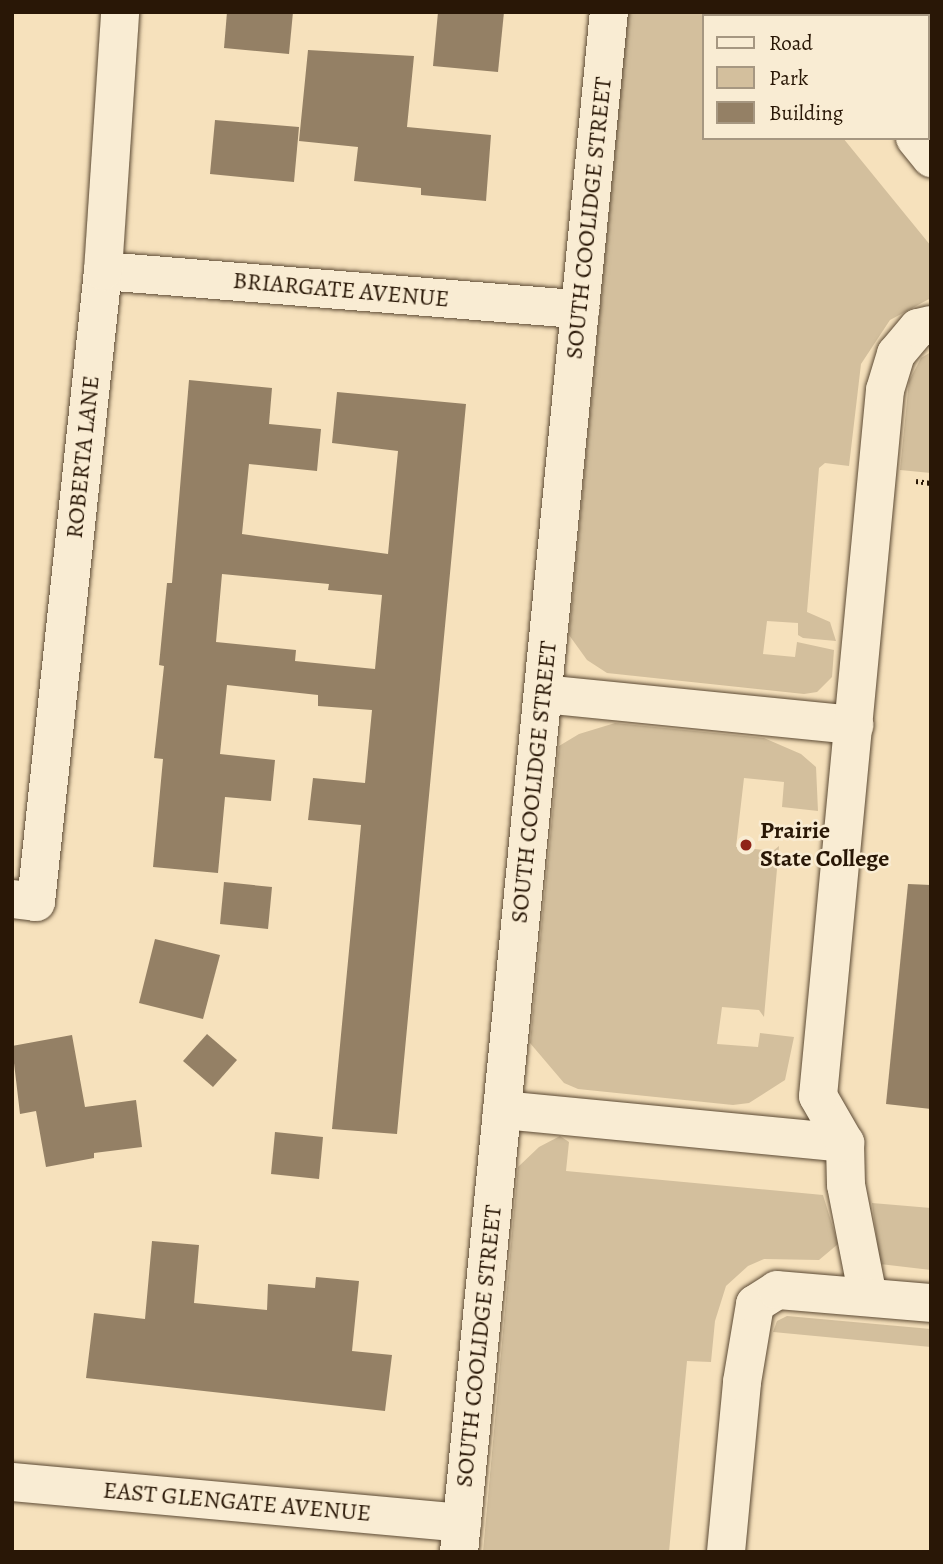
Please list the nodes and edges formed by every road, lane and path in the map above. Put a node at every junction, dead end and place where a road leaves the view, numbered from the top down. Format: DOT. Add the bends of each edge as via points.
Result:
graph roads {
  1 [pos="120,12"];
  2 [pos="609,12"];
  3 [pos="917,140"];
  4 [pos="931,158"];
  5 [pos="103,271"];
  6 [pos="580,309"];
  7 [pos="931,325"];
  8 [pos="543,694"];
  9 [pos="855,725"];
  10 [pos="24,900"];
  11 [pos="502,1110"];
  12 [pos="845,1143"];
  13 [pos="868,1297"];
  14 [pos="931,1303"];
  15 [pos="12,1482"];
  16 [pos="460,1537"];
  17 [pos="726,1552"];
  1 -- 5 [label="street, ROBERTA LANE"];
  2 -- 6 [label="street, SOUTH COOLIDGE STREET"];
  3 -- 4 [label="street"];
  5 -- 6 [label="street, BRIARGATE AVENUE"];
  5 -- 10 [label="street, ROBERTA LANE"];
  6 -- 8 [label="street, SOUTH COOLIDGE STREET"];
  7 -- 9 [label="street" via="918,328 896,354 885,390"];
  8 -- 9 [label="street"];
  8 -- 11 [label="street, SOUTH COOLIDGE STREET"];
  9 -- 12 [label="street" via="818,1096"];
  11 -- 12 [label="street"];
  11 -- 16 [label="street, SOUTH COOLIDGE STREET"];
  12 -- 13 [label="street" via="846,1185"];
  13 -- 14 [label="street"];
  13 -- 17 [label="street" via="778,1290 755,1304 742,1382"];
  15 -- 16 [label="street, EAST GLENGATE AVENUE"];
}
